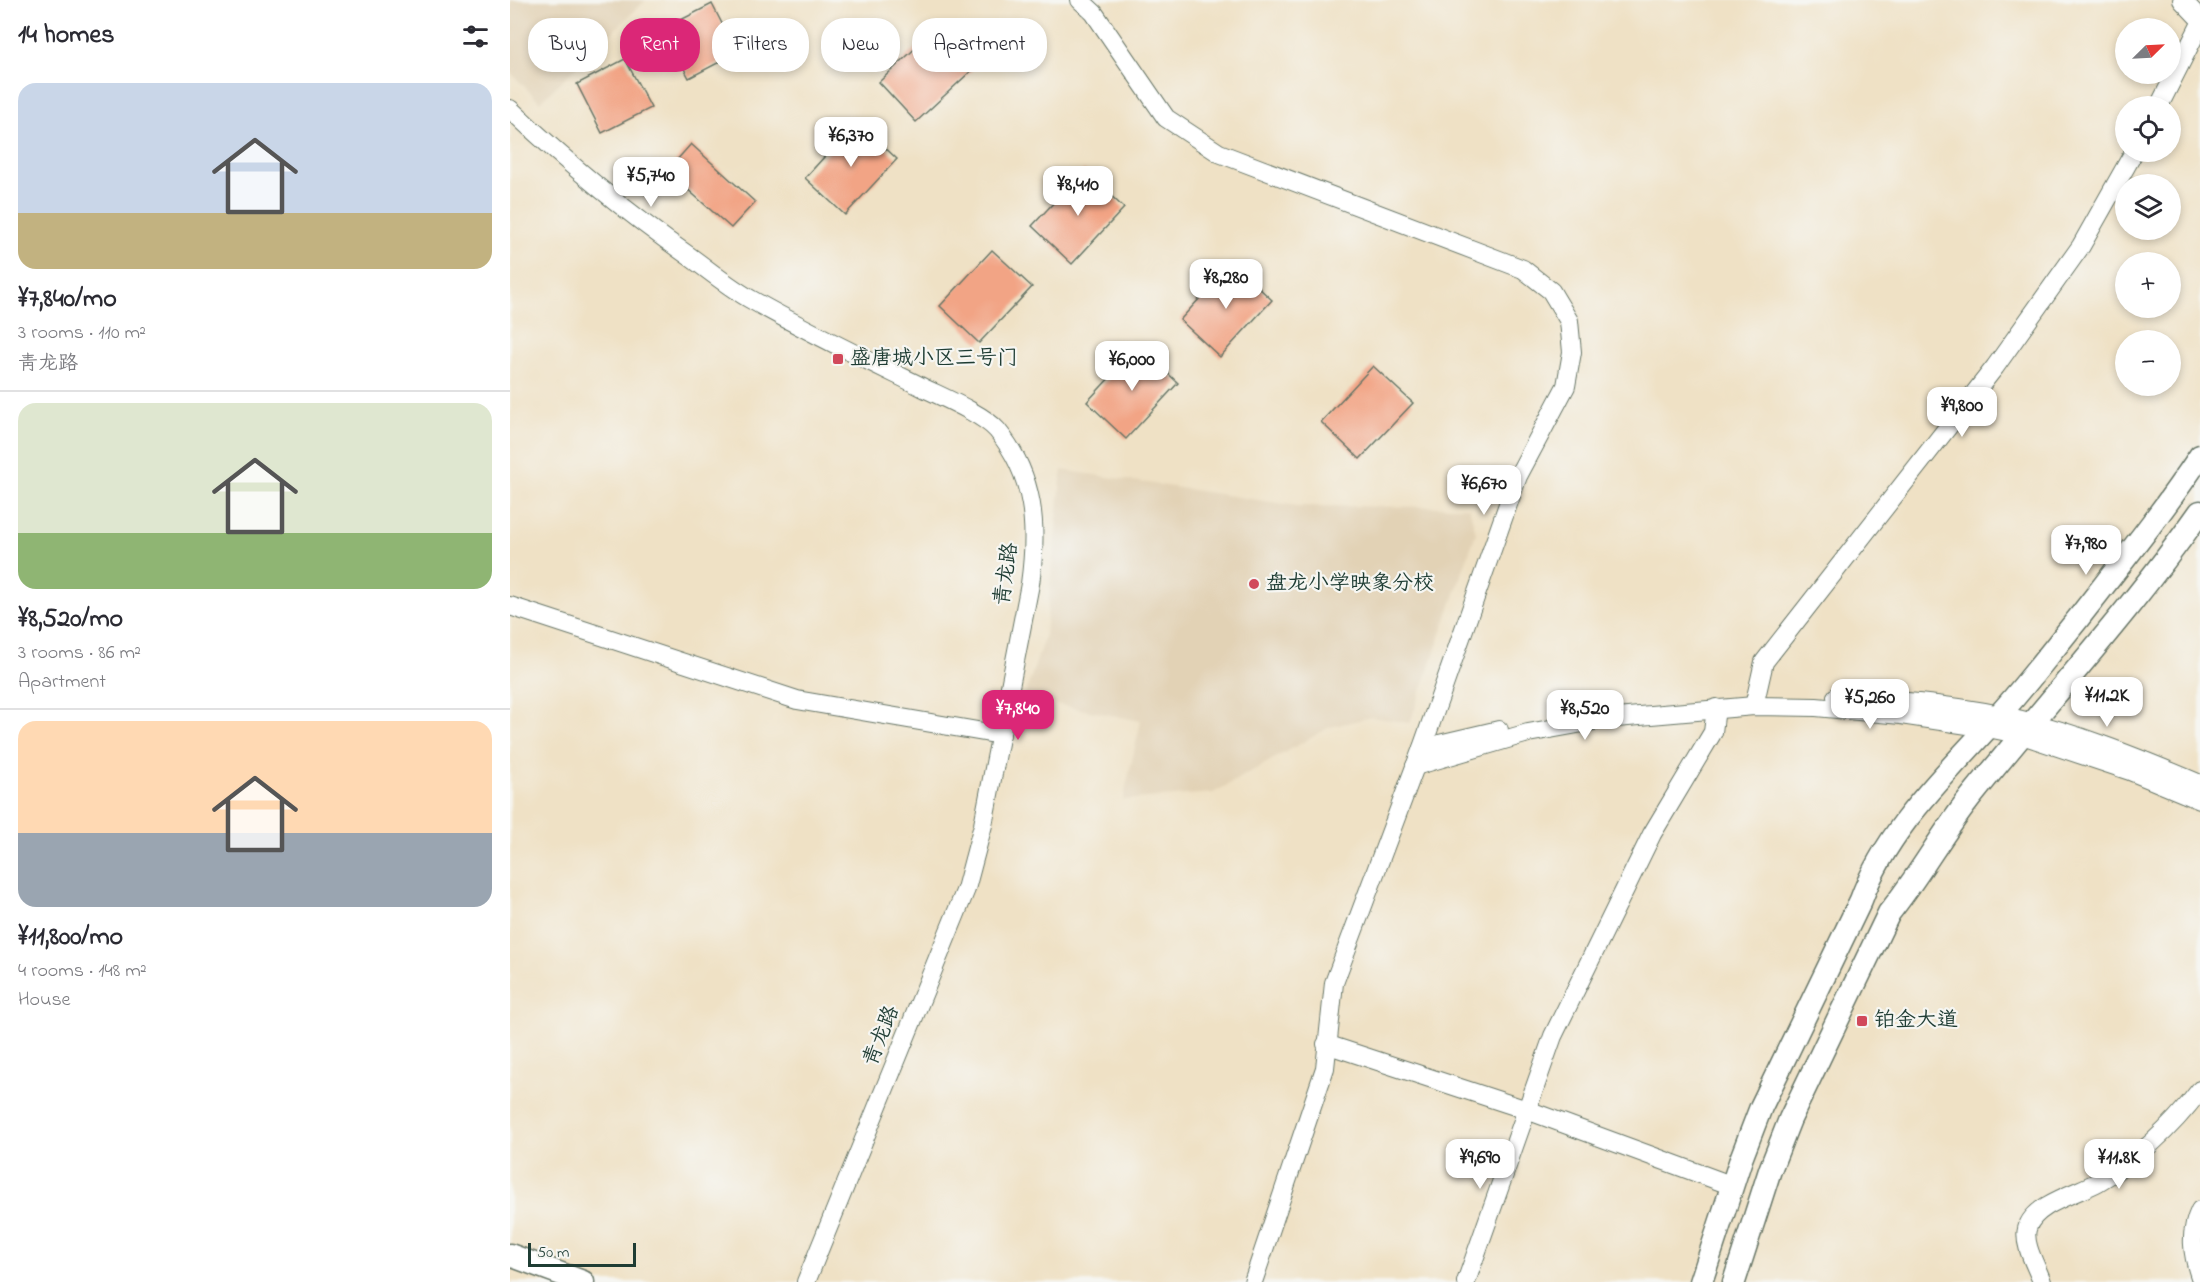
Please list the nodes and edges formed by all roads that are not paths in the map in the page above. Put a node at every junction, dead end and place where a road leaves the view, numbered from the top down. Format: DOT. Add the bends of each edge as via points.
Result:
graph roads {
  1 [pos="2182,0"];
  2 [pos="1085,2"];
  3 [pos="2200,19"];
  4 [pos="2200,25"];
  5 [pos="2163,96"];
  6 [pos="510,109"];
  7 [pos="2128,162"];
  8 [pos="2200,456"];
  9 [pos="2200,512"];
  10 [pos="510,606"];
  11 [pos="1755,701"];
  12 [pos="1716,708"];
  13 [pos="1994,721"];
  14 [pos="2027,729"];
  15 [pos="1001,735"];
  16 [pos="1422,748"];
  17 [pos="1415,766"];
  18 [pos="2200,784"];
  19 [pos="2200,801"];
  20 [pos="1326,1044"];
  21 [pos="2200,1090"];
  22 [pos="1527,1110"];
  23 [pos="1733,1186"];
  24 [pos="2200,1210"];
  25 [pos="510,1255"];
  26 [pos="2200,1277"];
  27 [pos="583,1282"];
  28 [pos="806,1282"];
  29 [pos="1253,1282"];
  30 [pos="1466,1282"];
  31 [pos="1701,1282"];
  32 [pos="1734,1282"];
  33 [pos="2042,1282"];
  1 -- 3 [label="street"];
  2 -- 16 [label="street" via="1166,118 1219,153 1523,269 1551,291 1569,321 1572,352 1566,386 1518,476"];
  4 -- 5 [label="street"];
  6 -- 15 [label="street, 青龙路" via="641,222 751,299 965,409 994,428 1015,454 1034,519 1035,550"];
  7 -- 11 [label="street" via="2081,246 1995,367 1764,662"];
  8 -- 13 [label="main road" via="2126,558"];
  9 -- 14 [label="main road"];
  10 -- 15 [label="street" via="797,700"];
  11 -- 12 [label="street"];
  11 -- 13 [label="street" via="1903,700"];
  11 -- 16 [label="street" via="1602,709"];
  12 -- 17 [label="street" via="1605,719 1528,733"];
  12 -- 22 [label="street" via="1713,732 1652,834 1553,1036"];
  13 -- 14 [label="street"];
  13 -- 23 [label="main road" via="1912,812 1870,876 1761,1107"];
  14 -- 18 [label="street" via="2136,756"];
  14 -- 19 [label="street"];
  14 -- 32 [label="main road" via="1972,795 1889,913 1790,1119"];
  15 -- 28 [label="street, 青龙路" via="966,889"];
  16 -- 17 [label="street"];
  17 -- 20 [label="street" via="1334,983"];
  20 -- 22 [label="street"];
  20 -- 29 [label="street" via="1325,1068"];
  21 -- 33 [label="street" via="2143,1152 2098,1182 2035,1215 2027,1229 2028,1242"];
  22 -- 23 [label="street"];
  22 -- 30 [label="street"];
  23 -- 31 [label="main road"];
  24 -- 26 [label="street" via="2192,1237"];
  25 -- 27 [label="main road"];
}
